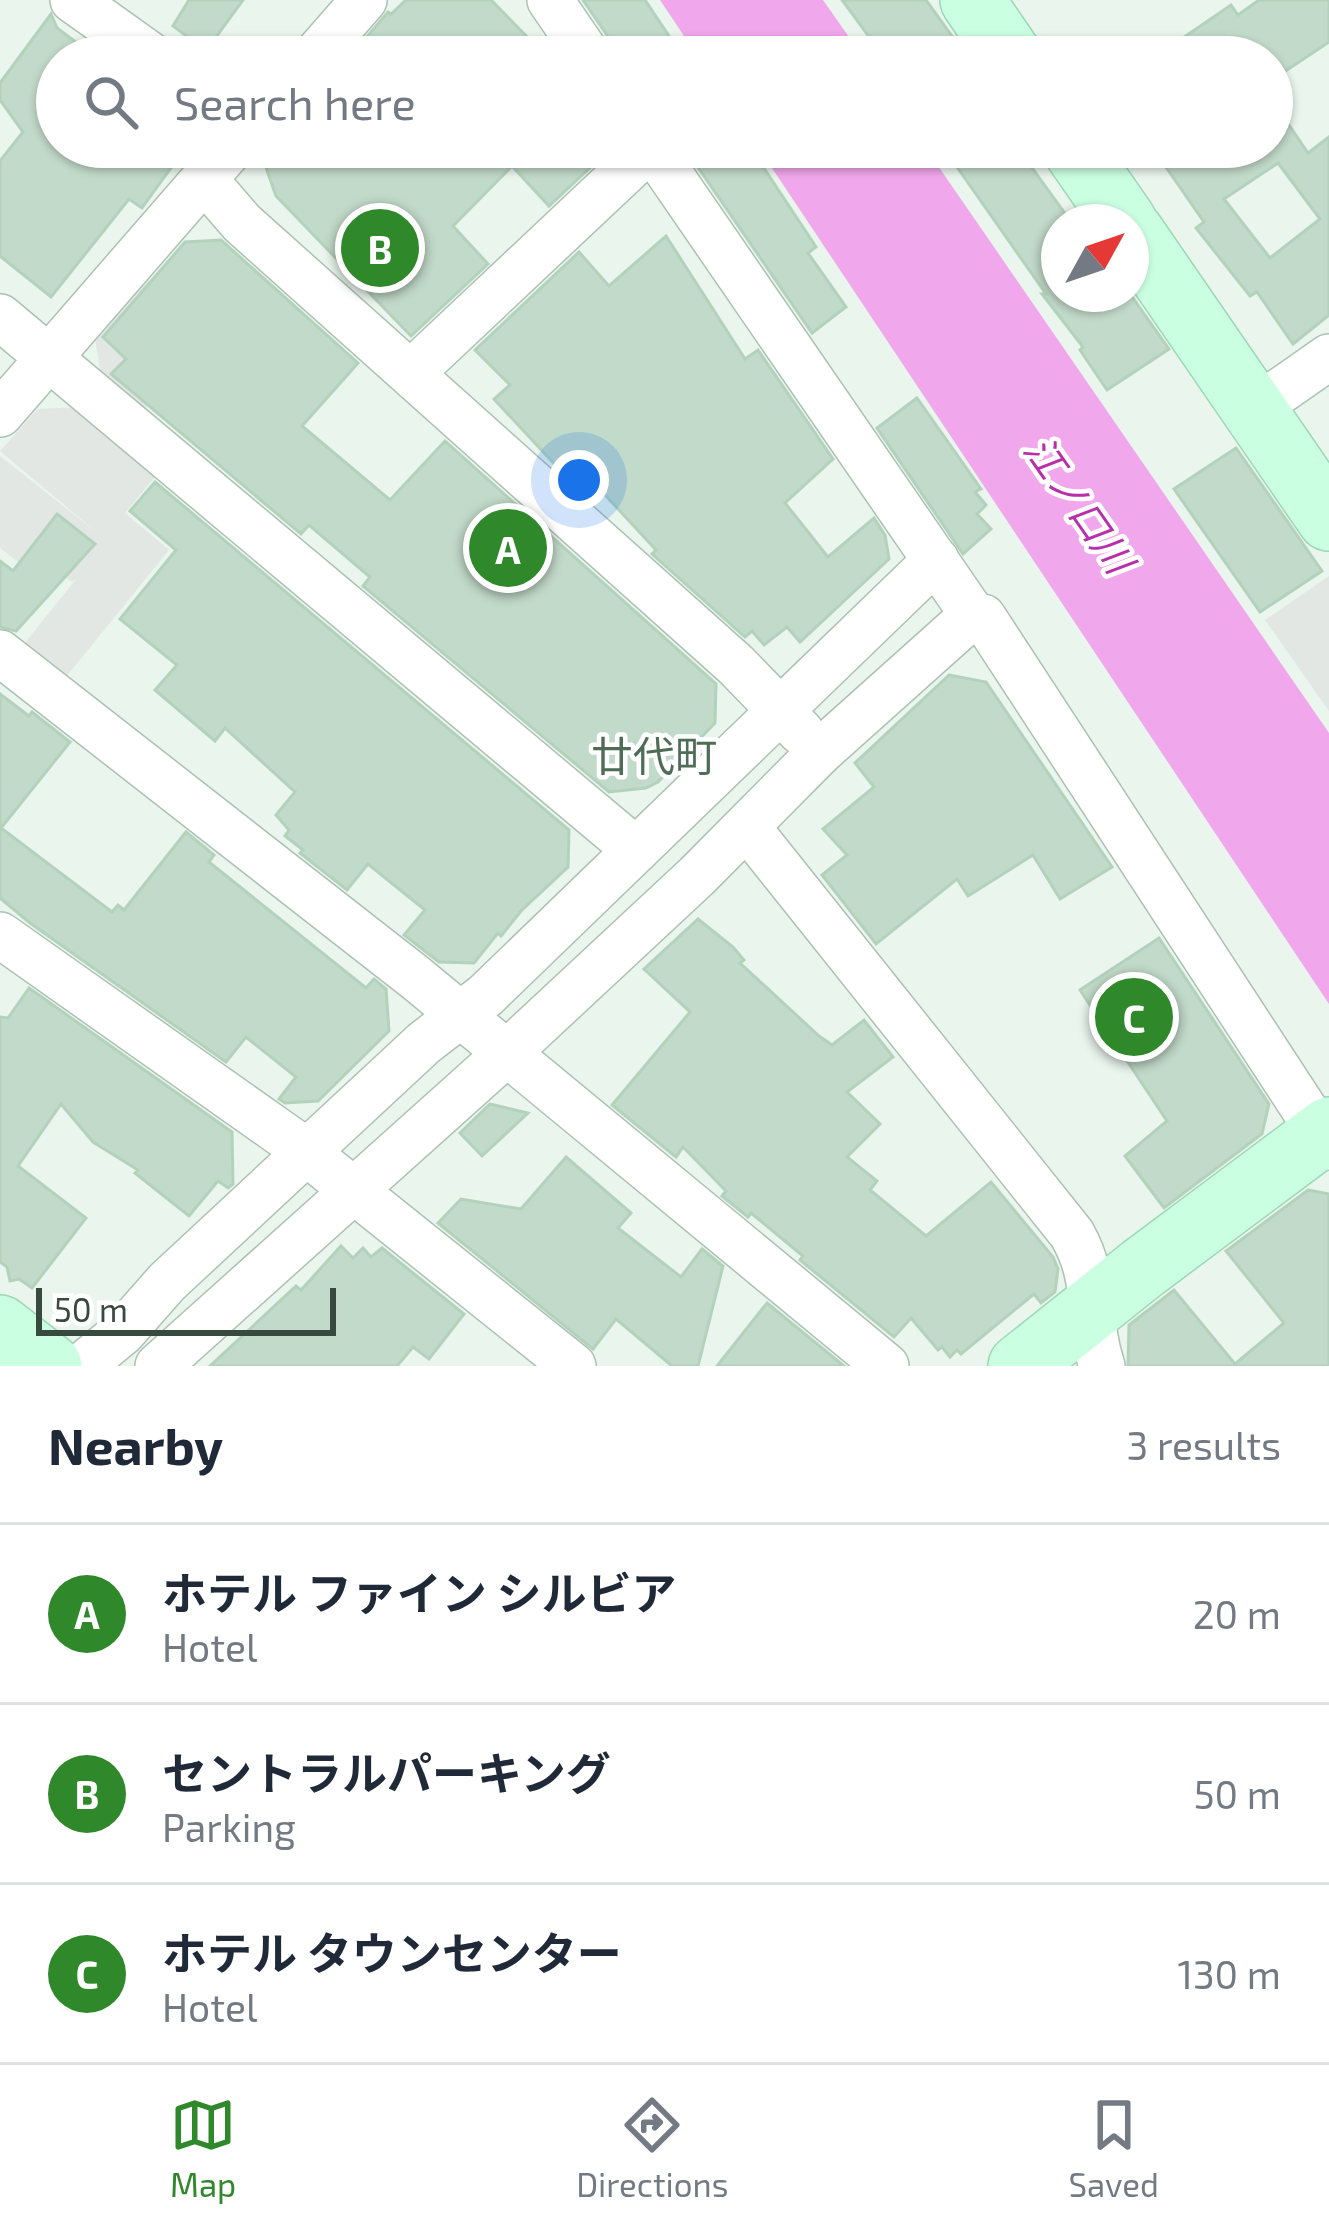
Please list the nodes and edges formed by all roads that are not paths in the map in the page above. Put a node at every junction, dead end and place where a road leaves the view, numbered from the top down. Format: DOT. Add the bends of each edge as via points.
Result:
graph roads {
  1 [pos="73,0"];
  2 [pos="364,0"];
  3 [pos="550,0"];
  4 [pos="124,36"];
  5 [pos="332,36"];
  6 [pos="575,36"];
  7 [pos="214,168"];
  8 [pos="220,168"];
  9 [pos="629,168"];
  10 [pos="665,168"];
  11 [pos="1088,168"];
  12 [pos="1113,204"];
  13 [pos="1149,257"];
  14 [pos="0,316"];
  15 [pos="49,357"];
  16 [pos="1329,357"];
  17 [pos="412,372"];
  18 [pos="1253,410"];
  19 [pos="0,414"];
  20 [pos="1329,519"];
  21 [pos="936,560"];
  22 [pos="973,615"];
  23 [pos="0,653"];
  24 [pos="780,710"];
  25 [pos="820,752"];
  26 [pos="747,827"];
  27 [pos="636,850"];
  28 [pos="0,935"];
  29 [pos="459,1015"];
  30 [pos="507,1053"];
  31 [pos="1326,1138"];
  32 [pos="306,1153"];
  33 [pos="353,1191"];
  34 [pos="0,1327"];
  35 [pos="1097,1339"];
  36 [pos="50,1366"];
  37 [pos="82,1366"];
  38 [pos="158,1366"];
  39 [pos="573,1366"];
  40 [pos="886,1366"];
  41 [pos="1020,1366"];
  1 -- 4 [label="street"];
  2 -- 5 [label="street"];
  3 -- 6 [label="street"];
  7 -- 15 [label="street"];
  8 -- 17 [label="street" via="242,223"];
  9 -- 17 [label="street"];
  10 -- 21 [label="street"];
  11 -- 12 [label="street"];
  13 -- 18 [label="street"];
  14 -- 15 [label="street"];
  15 -- 19 [label="street"];
  15 -- 27 [label="street"];
  16 -- 18 [label="street"];
  17 -- 24 [label="street"];
  18 -- 20 [label="street"];
  21 -- 22 [label="street"];
  21 -- 24 [label="street"];
  22 -- 25 [label="street"];
  22 -- 31 [label="street" via="983,617"];
  23 -- 29 [label="street"];
  24 -- 25 [label="street"];
  24 -- 27 [label="street"];
  25 -- 26 [label="street"];
  26 -- 30 [label="street"];
  26 -- 35 [label="street" via="1072,1234 1091,1274"];
  27 -- 29 [label="street"];
  28 -- 32 [label="street"];
  29 -- 30 [label="street"];
  29 -- 32 [label="street"];
  30 -- 33 [label="street"];
  30 -- 40 [label="street"];
  31 -- 35 [label="street" via="1143,1268"];
  32 -- 33 [label="street"];
  32 -- 37 [label="street"];
  33 -- 38 [label="street"];
  33 -- 39 [label="street"];
  34 -- 36 [label="street"];
  35 -- 41 [label="street"];
}
